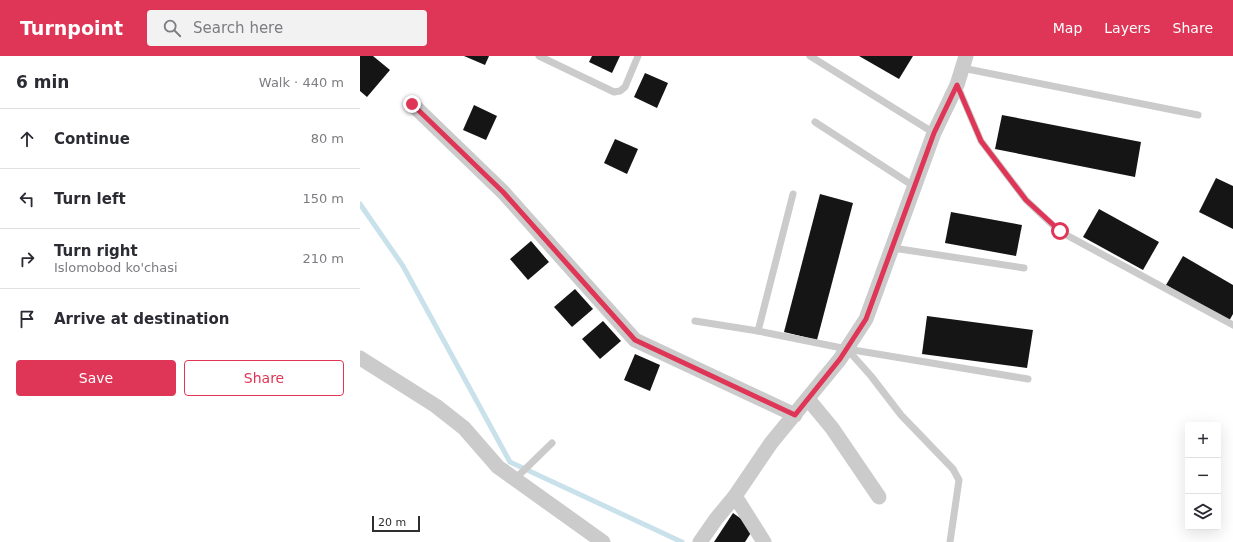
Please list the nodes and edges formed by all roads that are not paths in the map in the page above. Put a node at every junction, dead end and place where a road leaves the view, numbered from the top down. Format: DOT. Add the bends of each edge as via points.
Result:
graph roads {
  1 [pos="539,56"];
  2 [pos="638,56"];
  3 [pos="810,56"];
  4 [pos="964,62"];
  5 [pos="957,85"];
  6 [pos="412,104"];
  7 [pos="1198,115"];
  8 [pos="815,122"];
  9 [pos="934,133"];
  10 [pos="915,187"];
  11 [pos="792,194"];
  12 [pos="893,248"];
  13 [pos="1024,268"];
  14 [pos="695,321"];
  15 [pos="1233,325"];
  16 [pos="758,331"];
  17 [pos="846,349"];
  18 [pos="360,358"];
  19 [pos="1028,379"];
  20 [pos="808,399"];
  21 [pos="795,415"];
  22 [pos="552,443"];
  23 [pos="517,476"];
  24 [pos="735,496"];
  25 [pos="879,497"];
  26 [pos="603,542"];
  27 [pos="700,542"];
  28 [pos="764,542"];
  29 [pos="950,542"];
  1 -- 2 [label="lane" via="614,92 625,87"];
  3 -- 9 [label="lane"];
  4 -- 5 [label="street"];
  4 -- 7 [label="lane"];
  5 -- 9 [label="street"];
  5 -- 15 [label="lane" via="981,141 1026,200 1060,231"];
  6 -- 21 [label="street" via="503,192 635,340"];
  8 -- 10 [label="lane"];
  9 -- 10 [label="street"];
  10 -- 12 [label="street"];
  11 -- 16 [label="lane"];
  12 -- 13 [label="lane"];
  12 -- 17 [label="street" via="866,319"];
  14 -- 16 [label="lane"];
  16 -- 17 [label="lane"];
  17 -- 19 [label="lane"];
  17 -- 20 [label="street"];
  17 -- 29 [label="lane" via="959,480"];
  18 -- 23 [label="street" via="436,406 464,428 498,467"];
  20 -- 21 [label="street"];
  20 -- 25 [label="street" via="832,428"];
  21 -- 24 [label="street" via="771,443"];
  22 -- 23 [label="lane"];
  23 -- 26 [label="street"];
  24 -- 27 [label="street"];
  24 -- 28 [label="street"];
}
